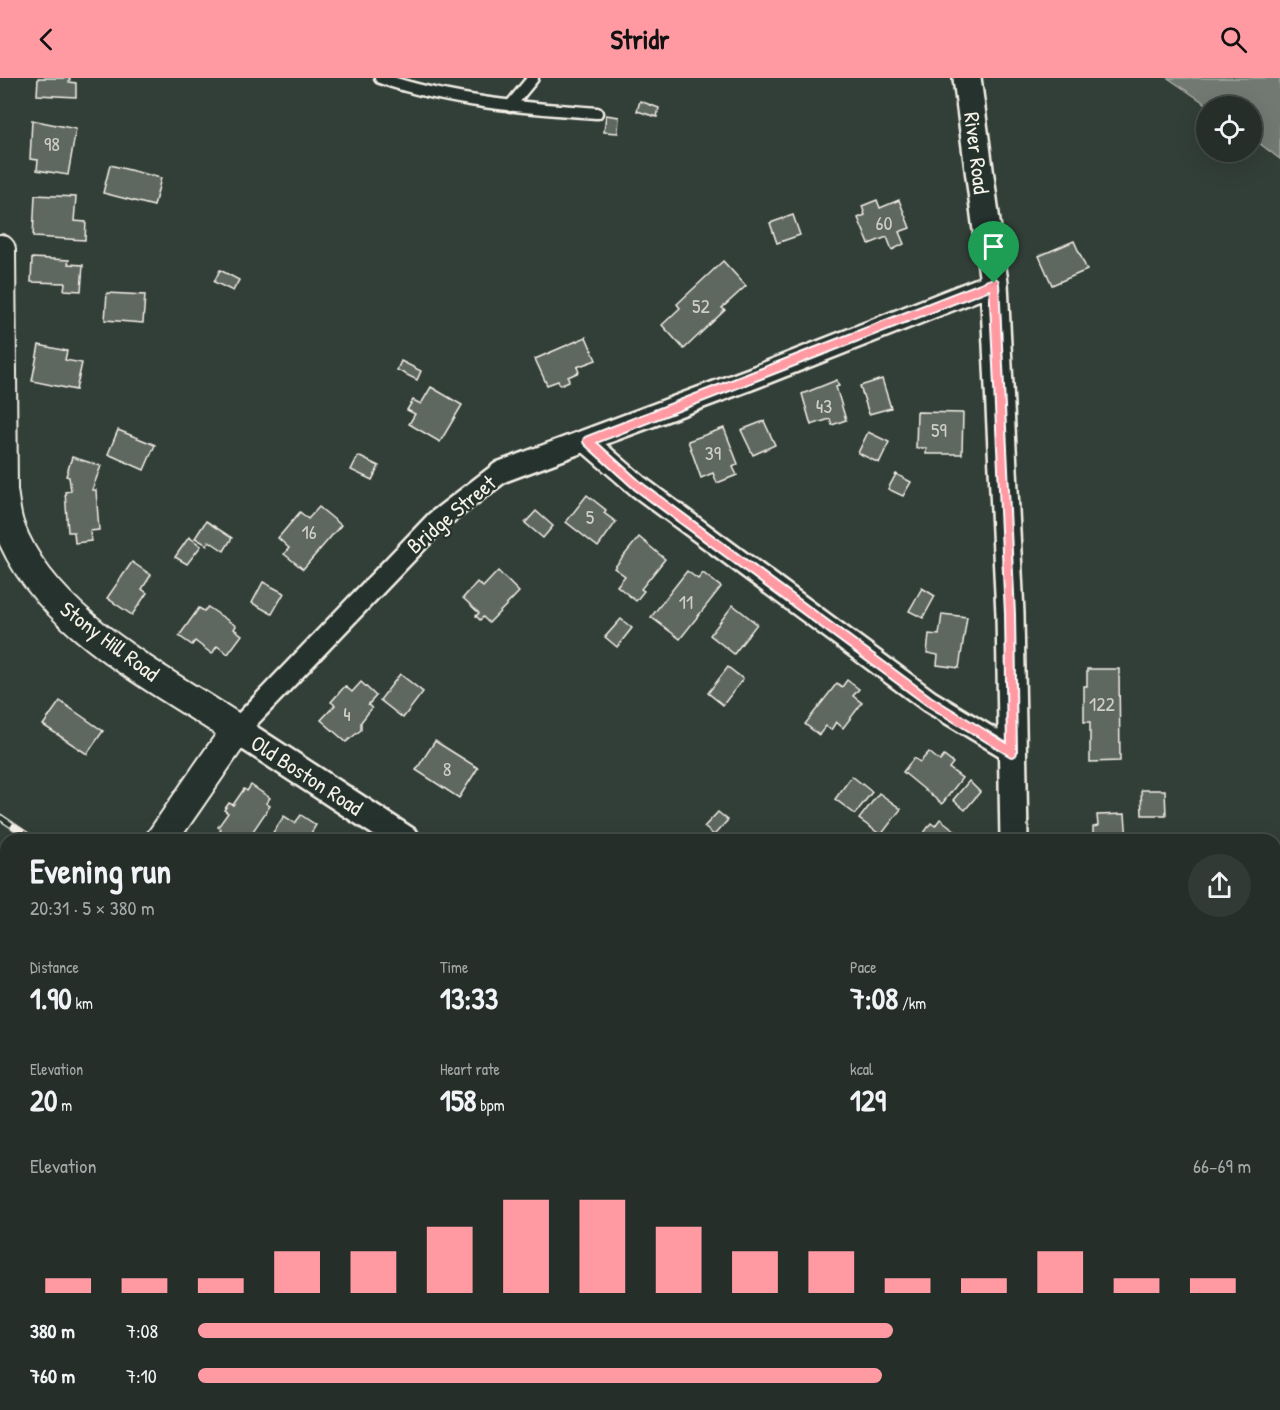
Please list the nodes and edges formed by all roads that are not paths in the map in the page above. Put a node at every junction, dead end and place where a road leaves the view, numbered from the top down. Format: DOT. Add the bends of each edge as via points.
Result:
graph roads {
  1 [pos="380,78"];
  2 [pos="533,78"];
  3 [pos="967,78"];
  4 [pos="510,105"];
  5 [pos="597,113"];
  6 [pos="0,250"];
  7 [pos="994,283"];
  8 [pos="588,441"];
  9 [pos="237,730"];
  10 [pos="1012,752"];
  11 [pos="165,834"];
  12 [pos="397,834"];
  13 [pos="1014,834"];
  1 -- 4 [label="lane"];
  2 -- 4 [label="lane"];
  3 -- 7 [label="street, River Road"];
  4 -- 5 [label="lane"];
  6 -- 9 [label="main road, Stony Hill Road" via="2,491 8,526 39,583 61,608"];
  7 -- 8 [label="street, Bridge Street"];
  7 -- 10 [label="street, River Road" via="1010,614"];
  8 -- 9 [label="street, Bridge Street" via="501,472 437,521"];
  8 -- 10 [label="street" via="638,486 929,701"];
  9 -- 11 [label="main road"];
  9 -- 12 [label="street, Old Boston Road"];
  10 -- 13 [label="street, River Road"];
}
